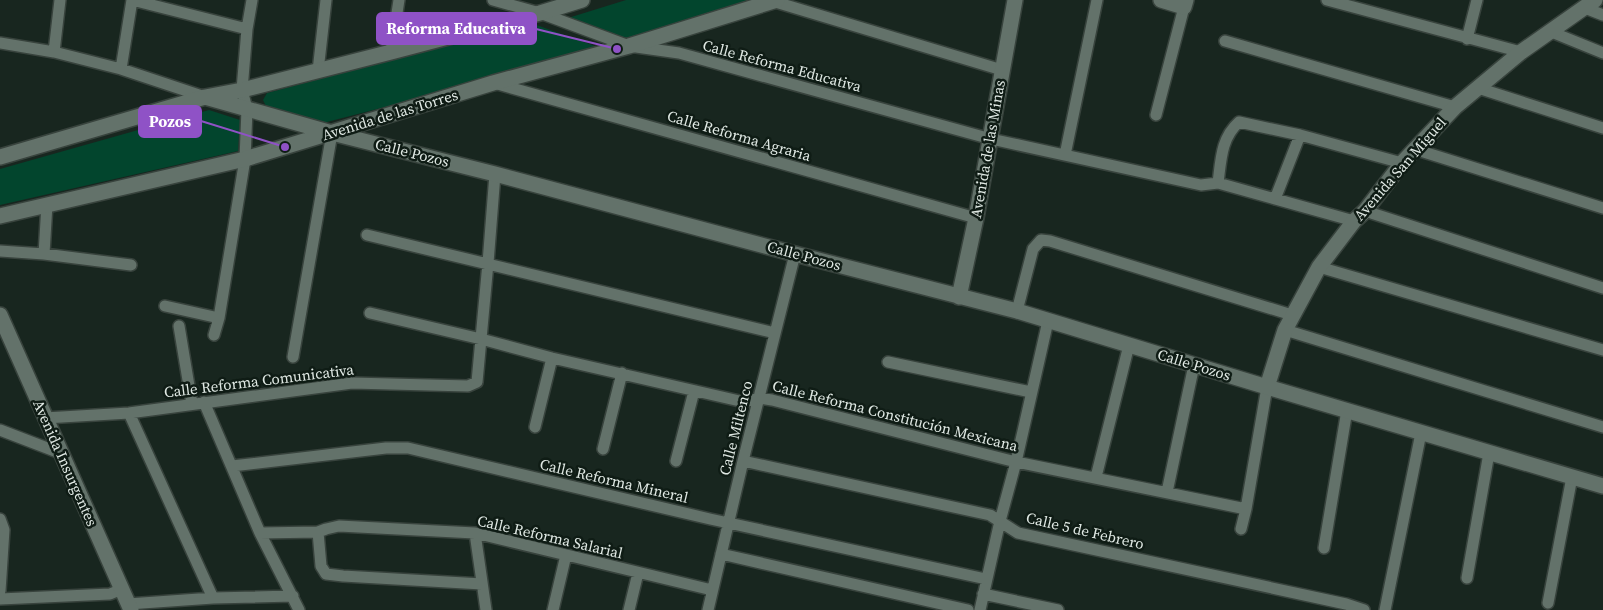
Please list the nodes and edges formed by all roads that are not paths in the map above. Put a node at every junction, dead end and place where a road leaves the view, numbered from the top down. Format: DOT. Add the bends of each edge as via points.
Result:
graph roads {
  1 [pos="60,0"];
  2 [pos="132,0"];
  3 [pos="252,0"];
  4 [pos="326,0"];
  5 [pos="399,0"];
  6 [pos="494,0"];
  7 [pos="582,0"];
  8 [pos="1015,0"];
  9 [pos="1097,0"];
  10 [pos="1161,0"];
  11 [pos="1327,0"];
  12 [pos="1477,0"];
  13 [pos="775,1"];
  14 [pos="1185,3"];
  15 [pos="1590,4"];
  16 [pos="540,14"];
  17 [pos="1603,15"];
  18 [pos="247,29"];
  19 [pos="1549,31"];
  20 [pos="1467,39"];
  21 [pos="1225,41"];
  22 [pos="0,43"];
  23 [pos="629,46"];
  24 [pos="54,52"];
  25 [pos="391,52"];
  26 [pos="1521,52"];
  27 [pos="1603,53"];
  28 [pos="121,69"];
  29 [pos="1002,70"];
  30 [pos="318,71"];
  31 [pos="493,83"];
  32 [pos="1478,88"];
  33 [pos="242,90"];
  34 [pos="206,97"];
  35 [pos="1455,107"];
  36 [pos="247,109"];
  37 [pos="1156,115"];
  38 [pos="1603,128"];
  39 [pos="332,133"];
  40 [pos="1300,135"];
  41 [pos="991,139"];
  42 [pos="1414,149"];
  43 [pos="1065,154"];
  44 [pos="0,157"];
  45 [pos="245,159"];
  46 [pos="1402,163"];
  47 [pos="495,174"];
  48 [pos="1218,182"];
  49 [pos="1275,199"];
  50 [pos="47,204"];
  51 [pos="1603,208"];
  52 [pos="0,216"];
  53 [pos="1360,216"];
  54 [pos="976,218"];
  55 [pos="367,235"];
  56 [pos="0,251"];
  57 [pos="44,254"];
  58 [pos="795,254"];
  59 [pos="488,263"];
  60 [pos="131,265"];
  61 [pos="1319,267"];
  62 [pos="1603,288"];
  63 [pos="959,297"];
  64 [pos="165,306"];
  65 [pos="1017,311"];
  66 [pos="370,313"];
  67 [pos="0,315"];
  68 [pos="1292,316"];
  69 [pos="219,318"];
  70 [pos="1048,321"];
  71 [pos="179,326"];
  72 [pos="1285,330"];
  73 [pos="776,333"];
  74 [pos="214,336"];
  75 [pos="481,339"];
  76 [pos="1129,345"];
  77 [pos="1603,350"];
  78 [pos="293,357"];
  79 [pos="552,358"];
  80 [pos="888,362"];
  81 [pos="1194,365"];
  82 [pos="622,373"];
  83 [pos="1266,387"];
  84 [pos="694,391"];
  85 [pos="1031,392"];
  86 [pos="759,398"];
  87 [pos="204,402"];
  88 [pos="192,404"];
  89 [pos="1347,410"];
  90 [pos="129,413"];
  91 [pos="45,418"];
  92 [pos="535,427"];
  93 [pos="1603,427"];
  94 [pos="0,430"];
  95 [pos="1421,433"];
  96 [pos="603,449"];
  97 [pos="60,453"];
  98 [pos="1489,453"];
  99 [pos="676,461"];
  100 [pos="743,461"];
  101 [pos="1016,462"];
  102 [pos="232,466"];
  103 [pos="1572,477"];
  104 [pos="1096,478"];
  105 [pos="1603,486"];
  106 [pos="1167,492"];
  107 [pos="1246,509"];
  108 [pos="0,519"];
  109 [pos="1000,521"];
  110 [pos="729,522"];
  111 [pos="1241,529"];
  112 [pos="318,532"];
  113 [pos="260,533"];
  114 [pos="474,533"];
  115 [pos="1324,548"];
  116 [pos="721,554"];
  117 [pos="566,555"];
  118 [pos="638,573"];
  119 [pos="1467,578"];
  120 [pos="986,579"];
  121 [pos="482,584"];
  122 [pos="122,589"];
  123 [pos="712,590"];
  124 [pos="0,591"];
  125 [pos="983,594"];
  126 [pos="293,596"];
  127 [pos="213,598"];
  128 [pos="0,599"];
  129 [pos="1548,603"];
  130 [pos="130,607"];
  131 [pos="299,610"];
  132 [pos="486,610"];
  133 [pos="553,610"];
  134 [pos="629,610"];
  135 [pos="708,610"];
  136 [pos="968,610"];
  137 [pos="980,610"];
  138 [pos="1058,610"];
  139 [pos="1364,610"];
  140 [pos="1385,610"];
  1 -- 24 [label="street"];
  2 -- 18 [label="street"];
  2 -- 28 [label="street"];
  3 -- 18 [label="street"];
  4 -- 30 [label="street"];
  5 -- 25 [label="street"];
  6 -- 16 [label="street, Calle Reforma Educativa"];
  7 -- 16 [label="street"];
  8 -- 29 [label="street, Avenida de las Minas"];
  9 -- 43 [label="street"];
  10 -- 14 [label="street"];
  11 -- 20 [label="street"];
  12 -- 20 [label="street"];
  13 -- 23 [label="street, Avenida de las Torres"];
  13 -- 29 [label="street"];
  14 -- 37 [label="street"];
  15 -- 17 [label="street"];
  15 -- 19 [label="street, Avenida San Miguel"];
  16 -- 23 [label="street, Calle Reforma Educativa"];
  16 -- 25 [label="street"];
  18 -- 33 [label="street"];
  19 -- 26 [label="street, Avenida San Miguel"];
  19 -- 27 [label="street"];
  20 -- 26 [label="street"];
  21 -- 35 [label="street"];
  22 -- 24 [label="street, Calle Pozos"];
  23 -- 31 [label="street, Avenida de las Torres"];
  23 -- 41 [label="street, Calle Reforma Educativa" via="679,53"];
  24 -- 28 [label="street, Calle Pozos"];
  25 -- 30 [label="street"];
  26 -- 32 [label="street, Avenida San Miguel"];
  28 -- 34 [label="street, Calle Pozos"];
  29 -- 41 [label="street, Avenida de las Minas"];
  30 -- 33 [label="street"];
  31 -- 39 [label="street, Avenida de las Torres"];
  31 -- 54 [label="street, Calle Reforma Agraria"];
  32 -- 35 [label="street, Avenida San Miguel"];
  32 -- 38 [label="street"];
  33 -- 34 [label="street"];
  33 -- 36 [label="street"];
  34 -- 36 [label="street, Calle Pozos"];
  34 -- 44 [label="street"];
  35 -- 42 [label="street, Avenida San Miguel"];
  36 -- 39 [label="street, Calle Pozos"];
  36 -- 45 [label="street"];
  39 -- 45 [label="street, Avenida de las Torres"];
  39 -- 47 [label="street, Calle Pozos"];
  39 -- 78 [label="street"];
  40 -- 46 [label="street"];
  40 -- 48 [label="street" via="1239,122 1230,130 1222,150"];
  40 -- 49 [label="street"];
  41 -- 43 [label="street, Calle Reforma Educativa"];
  41 -- 54 [label="street, Avenida de las Minas"];
  42 -- 46 [label="street, Avenida San Miguel"];
  42 -- 51 [label="street"];
  43 -- 48 [label="street, Calle Reforma Educativa" via="1201,185"];
  45 -- 50 [label="street, Avenida de las Torres"];
  45 -- 69 [label="street"];
  46 -- 53 [label="street, Avenida San Miguel"];
  47 -- 58 [label="street, Calle Pozos"];
  47 -- 59 [label="street"];
  48 -- 49 [label="street"];
  49 -- 53 [label="street"];
  50 -- 52 [label="street, Avenida de las Torres"];
  50 -- 57 [label="street"];
  53 -- 61 [label="street, Avenida San Miguel"];
  53 -- 62 [label="street"];
  54 -- 63 [label="street, Avenida de las Minas"];
  55 -- 59 [label="street"];
  56 -- 57 [label="street"];
  57 -- 60 [label="street"];
  58 -- 63 [label="street, Calle Pozos"];
  58 -- 73 [label="street, Calle Miltenco"];
  59 -- 73 [label="street"];
  59 -- 75 [label="street"];
  61 -- 68 [label="street, Avenida San Miguel"];
  61 -- 77 [label="street"];
  63 -- 65 [label="street, Calle Pozos"];
  64 -- 69 [label="street"];
  65 -- 68 [label="street" via="1033,249 1041,240"];
  65 -- 70 [label="street, Calle Pozos"];
  66 -- 75 [label="street, Calle Reforma Constitución Mexicana"];
  67 -- 91 [label="street, Avenida Insurgentes"];
  68 -- 72 [label="street, Avenida San Miguel"];
  69 -- 74 [label="street"];
  70 -- 76 [label="street, Calle Pozos"];
  70 -- 85 [label="street"];
  71 -- 88 [label="street"];
  72 -- 83 [label="street, Avenida San Miguel"];
  72 -- 93 [label="street"];
  73 -- 86 [label="street, Calle Miltenco"];
  75 -- 79 [label="street, Calle Reforma Constitución Mexicana"];
  75 -- 87 [label="street, Calle Reforma Comunicativa" via="477,382 468,386 352,383"];
  76 -- 81 [label="street, Calle Pozos"];
  76 -- 104 [label="street"];
  79 -- 82 [label="street, Calle Reforma Constitución Mexicana"];
  79 -- 92 [label="street"];
  80 -- 85 [label="street"];
  81 -- 83 [label="street, Calle Pozos"];
  81 -- 106 [label="street"];
  82 -- 84 [label="street, Calle Reforma Constitución Mexicana"];
  82 -- 96 [label="street"];
  83 -- 89 [label="street, Calle Pozos"];
  83 -- 107 [label="street"];
  84 -- 86 [label="street, Calle Reforma Constitución Mexicana" via="744,402"];
  84 -- 99 [label="street"];
  85 -- 101 [label="street"];
  86 -- 100 [label="street, Calle Miltenco"];
  86 -- 101 [label="street, Calle Reforma Constitución Mexicana"];
  87 -- 88 [label="street, Calle Reforma Comunicativa"];
  87 -- 102 [label="street"];
  88 -- 90 [label="street, Calle Reforma Comunicativa"];
  89 -- 95 [label="street, Calle Pozos"];
  89 -- 115 [label="street"];
  90 -- 91 [label="street, Calle Reforma Comunicativa"];
  90 -- 127 [label="street"];
  91 -- 97 [label="street, Avenida Insurgentes"];
  94 -- 97 [label="street"];
  95 -- 98 [label="street, Calle Pozos"];
  95 -- 140 [label="street"];
  97 -- 122 [label="street, Avenida Insurgentes"];
  98 -- 103 [label="street, Calle Pozos"];
  98 -- 119 [label="street"];
  100 -- 109 [label="street, Calle 5 de Febrero" via="990,515"];
  100 -- 110 [label="street, Calle Miltenco"];
  101 -- 104 [label="street, Calle Reforma Constitución Mexicana"];
  101 -- 109 [label="street"];
  102 -- 110 [label="street, Calle Reforma Mineral" via="408,448"];
  102 -- 113 [label="street"];
  103 -- 105 [label="street, Calle Pozos"];
  103 -- 129 [label="street"];
  104 -- 106 [label="street, Calle Reforma Constitución Mexicana"];
  106 -- 107 [label="street, Calle Reforma Constitución Mexicana"];
  107 -- 111 [label="street"];
  108 -- 124 [label="street" via="4,530"];
  109 -- 120 [label="street"];
  109 -- 139 [label="street, Calle 5 de Febrero" via="1018,533"];
  110 -- 116 [label="street, Calle Miltenco"];
  110 -- 120 [label="street, Calle Reforma Mineral"];
  112 -- 113 [label="street, Calle Reforma Salarial"];
  112 -- 114 [label="street, Calle Reforma Salarial" via="339,526"];
  112 -- 121 [label="street" via="321,566 326,574"];
  113 -- 126 [label="street"];
  114 -- 117 [label="street, Calle Reforma Salarial"];
  114 -- 121 [label="street"];
  116 -- 123 [label="street, Calle Miltenco"];
  116 -- 136 [label="street"];
  117 -- 118 [label="street, Calle Reforma Salarial"];
  117 -- 133 [label="street"];
  118 -- 123 [label="street, Calle Reforma Salarial"];
  118 -- 134 [label="street"];
  120 -- 125 [label="street"];
  121 -- 132 [label="street"];
  122 -- 128 [label="street" via="110,594"];
  122 -- 130 [label="street, Avenida Insurgentes"];
  123 -- 135 [label="street, Calle Miltenco"];
  125 -- 137 [label="street"];
  125 -- 138 [label="street"];
  126 -- 127 [label="street"];
  126 -- 131 [label="street"];
  127 -- 130 [label="street"];
}
